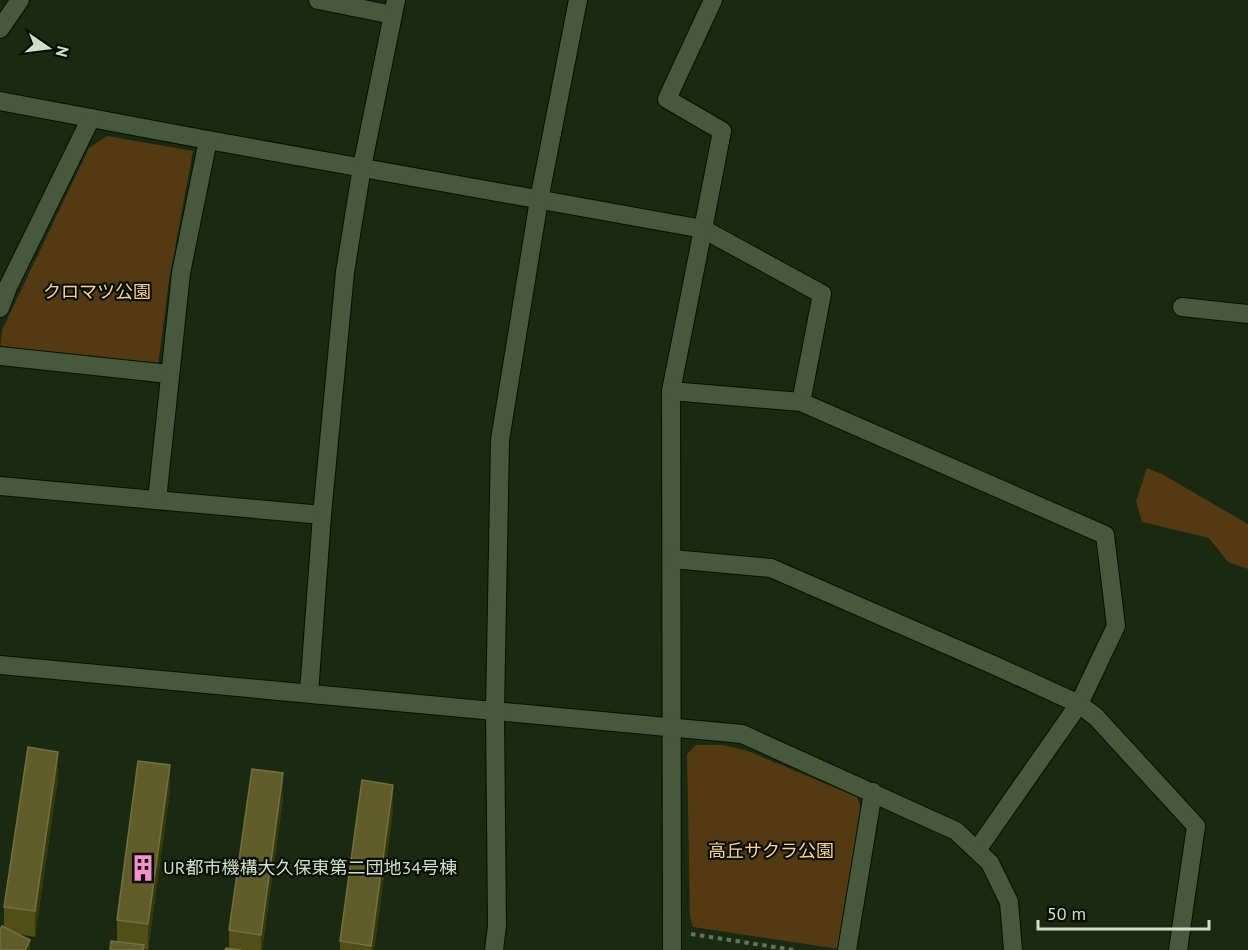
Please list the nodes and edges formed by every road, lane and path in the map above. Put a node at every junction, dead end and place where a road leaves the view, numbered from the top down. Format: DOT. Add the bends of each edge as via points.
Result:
graph roads {
  1 [pos="20,0"];
  2 [pos="318,0"];
  3 [pos="578,0"];
  4 [pos="713,0"];
  5 [pos="394,8"];
  6 [pos="0,29"];
  7 [pos="0,101"];
  8 [pos="91,118"];
  9 [pos="208,140"];
  10 [pos="362,167"];
  11 [pos="539,200"];
  12 [pos="703,229"];
  13 [pos="1182,307"];
  14 [pos="0,308"];
  15 [pos="1248,314"];
  16 [pos="0,356"];
  17 [pos="170,374"];
  18 [pos="671,392"];
  19 [pos="801,402"];
  20 [pos="0,486"];
  21 [pos="157,500"];
  22 [pos="322,515"];
  23 [pos="672,559"];
  24 [pos="0,664"];
  25 [pos="309,693"];
  26 [pos="1079,704"];
  27 [pos="495,711"];
  28 [pos="672,727"];
  29 [pos="873,792"];
  30 [pos="977,850"];
  31 [pos="672,941"];
  32 [pos="494,950"];
  33 [pos="794,950"];
  34 [pos="847,950"];
  35 [pos="1013,950"];
  36 [pos="1178,950"];
  1 -- 6 [label="street"];
  2 -- 5 [label="street"];
  3 -- 11 [label="street"];
  4 -- 12 [label="street" via="667,99 722,131"];
  5 -- 10 [label="street"];
  7 -- 8 [label="street"];
  8 -- 9 [label="street"];
  8 -- 14 [label="street"];
  9 -- 10 [label="street"];
  9 -- 17 [label="street" via="181,273"];
  10 -- 11 [label="street"];
  10 -- 22 [label="street" via="345,272"];
  11 -- 12 [label="street"];
  11 -- 27 [label="street" via="500,440"];
  12 -- 18 [label="street"];
  12 -- 19 [label="street" via="822,294"];
  13 -- 15 [label="street"];
  16 -- 17 [label="street"];
  17 -- 21 [label="street"];
  18 -- 19 [label="street"];
  18 -- 23 [label="street"];
  19 -- 26 [label="street" via="1106,536 1116,626"];
  20 -- 21 [label="street"];
  21 -- 22 [label="street"];
  22 -- 25 [label="street"];
  23 -- 26 [label="street" via="771,568"];
  23 -- 28 [label="street"];
  24 -- 25 [label="street"];
  25 -- 27 [label="street"];
  26 -- 30 [label="street"];
  26 -- 36 [label="street" via="1096,717 1196,826"];
  27 -- 28 [label="street"];
  27 -- 32 [label="street"];
  28 -- 29 [label="street" via="742,734"];
  28 -- 31 [label="street"];
  29 -- 30 [label="street" via="956,831"];
  29 -- 34 [label="street"];
  30 -- 35 [label="street" via="990,863 1009,902"];
  31 -- 33 [label="path"];
}
